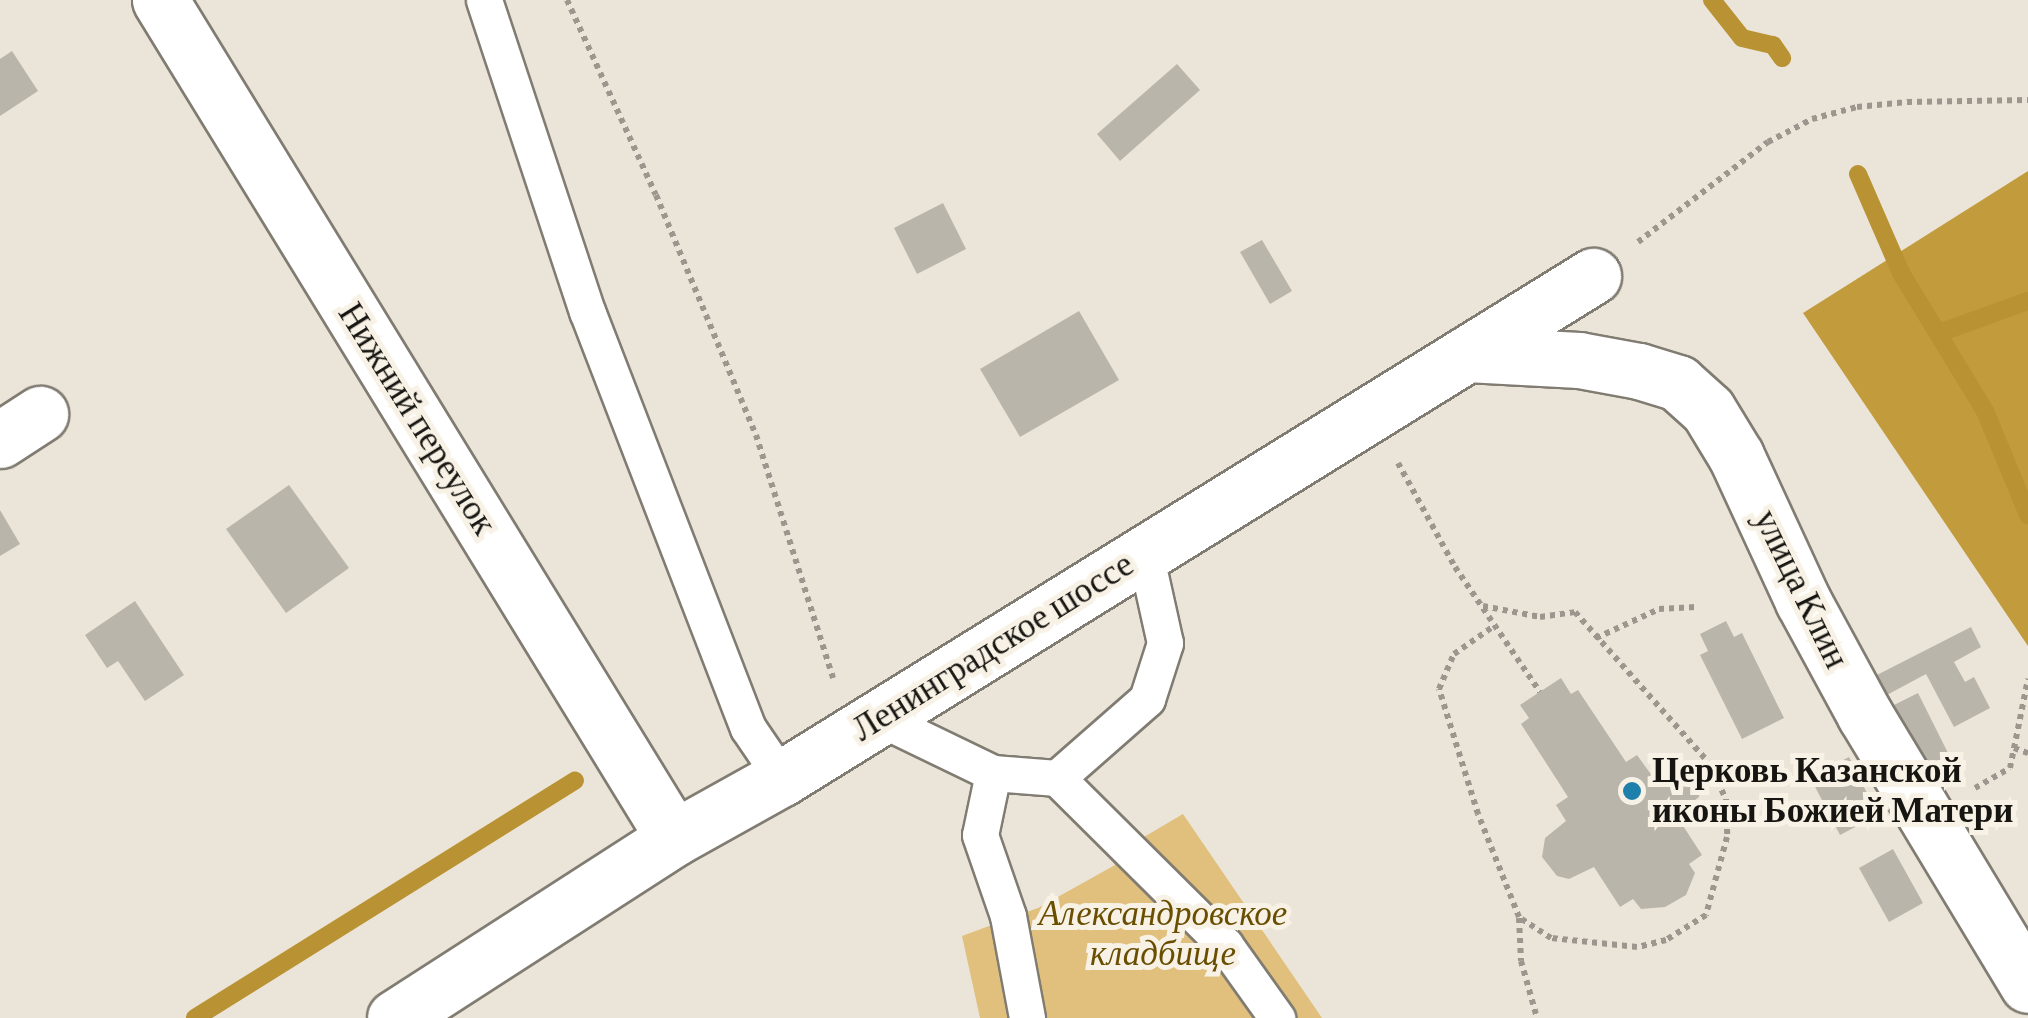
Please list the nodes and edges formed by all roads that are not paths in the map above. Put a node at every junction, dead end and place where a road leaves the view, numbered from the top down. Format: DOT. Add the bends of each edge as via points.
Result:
graph roads {
  1 [pos="160,0"];
  2 [pos="484,0"];
  3 [pos="1593,276"];
  4 [pos="1467,354"];
  5 [pos="1145,553"];
  6 [pos="865,726"];
  7 [pos="993,774"];
  8 [pos="782,778"];
  9 [pos="1058,778"];
  10 [pos="674,838"];
  11 [pos="2028,985"];
  12 [pos="394,1018"];
  13 [pos="1027,1018"];
  14 [pos="1277,1018"];
  1 -- 10 [label="street, Нижний переулок"];
  2 -- 8 [label="lane" via="587,311 748,728"];
  3 -- 4 [label="street, Ленинградское шоссе"];
  4 -- 5 [label="street, Ленинградское шоссе"];
  4 -- 11 [label="street, улица Клин" via="1580,360 1639,371 1678,383 1708,410 1812,618"];
  5 -- 6 [label="street, Ленинградское шоссе"];
  5 -- 9 [label="lane" via="1165,643 1147,699"];
  6 -- 7 [label="lane"];
  6 -- 8 [label="street, Ленинградское шоссе"];
  7 -- 9 [label="lane"];
  7 -- 13 [label="lane" via="980,835 1008,916"];
  8 -- 10 [label="street, Ленинградское шоссе"];
  9 -- 14 [label="lane" via="1224,945"];
  10 -- 12 [label="street, Ленинградское шоссе"];
}
